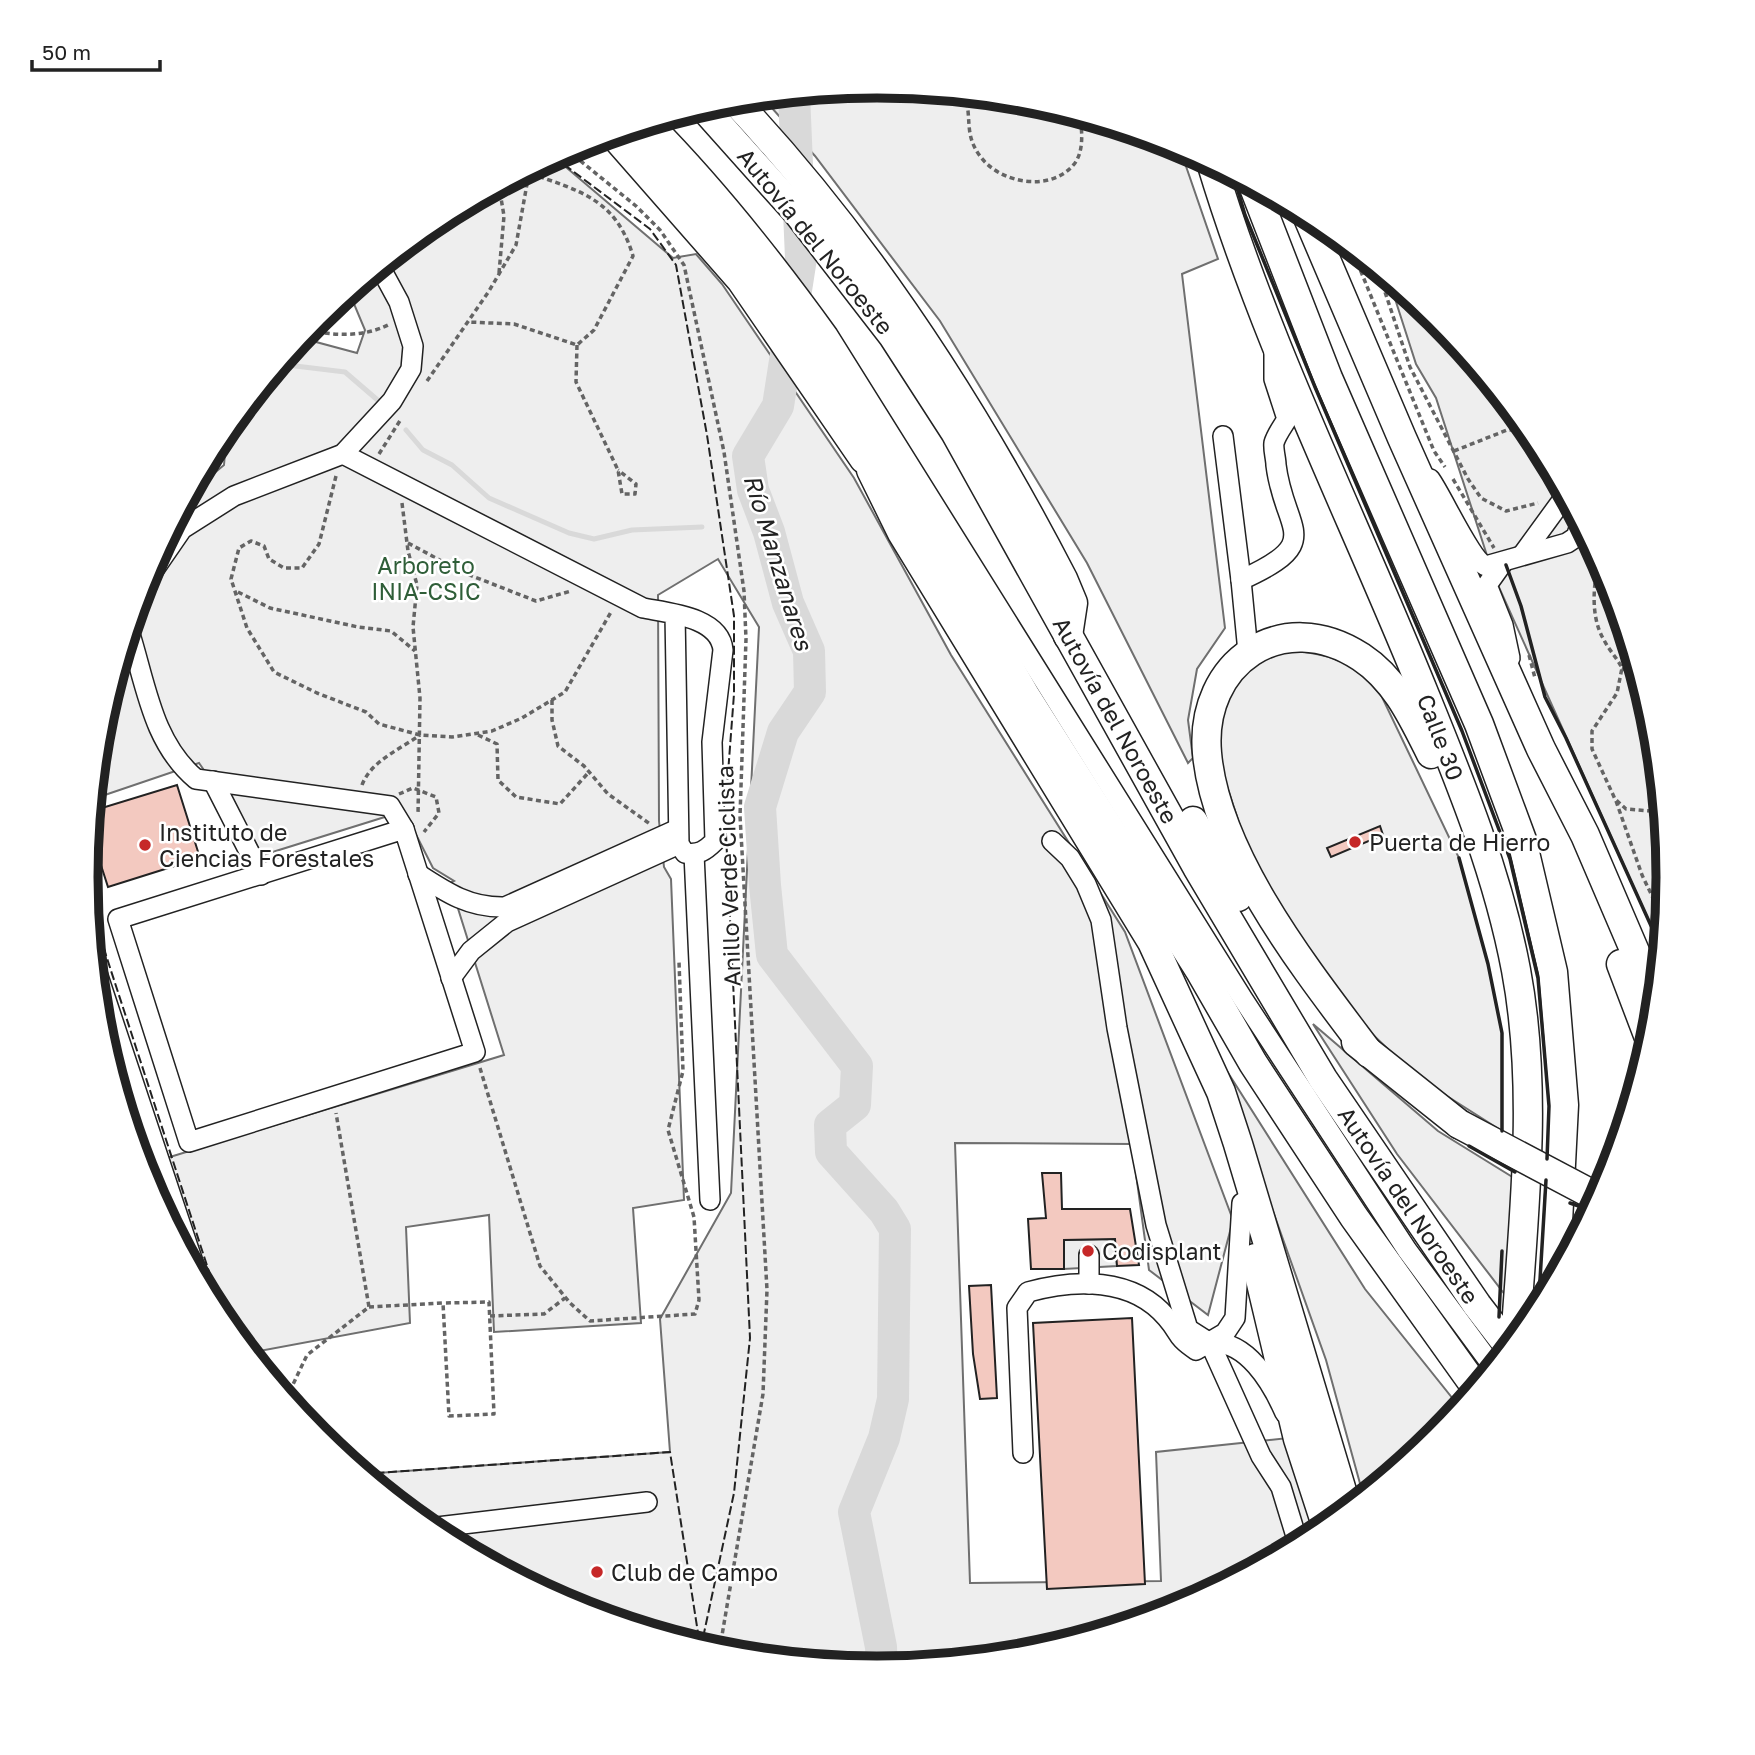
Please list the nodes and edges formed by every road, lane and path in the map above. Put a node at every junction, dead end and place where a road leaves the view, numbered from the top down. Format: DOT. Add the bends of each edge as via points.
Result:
graph roads {
  1 [pos="965,104"];
  2 [pos="738,111"];
  3 [pos="717,115"];
  4 [pos="1080,125"];
  5 [pos="744,130"];
  6 [pos="656,131"];
  7 [pos="641,135"];
  8 [pos="623,141"];
  9 [pos="577,158"];
  10 [pos="1215,175"];
  11 [pos="537,176"];
  12 [pos="681,179"];
  13 [pos="528,181"];
  14 [pos="501,195"];
  15 [pos="1258,197"];
  16 [pos="1314,231"];
  17 [pos="384,275"];
  18 [pos="499,275"];
  19 [pos="1382,284"];
  20 [pos="401,310"];
  21 [pos="468,322"];
  22 [pos="320,332"];
  23 [pos="1274,334"];
  24 [pos="577,345"];
  25 [pos="423,386"];
  26 [pos="408,409"];
  27 [pos="1515,430"];
  28 [pos="1223,436"];
  29 [pos="1402,438"];
  30 [pos="1454,451"];
  31 [pos="343,454"];
  32 [pos="888,462"];
  33 [pos="370,467"];
  34 [pos="618,470"];
  35 [pos="400,483"];
  36 [pos="1561,504"];
  37 [pos="1564,508"];
  38 [pos="182,529"];
  39 [pos="179,531"];
  40 [pos="1577,534"];
  41 [pos="176,538"];
  42 [pos="407,543"];
  43 [pos="1523,554"];
  44 [pos="1502,564"];
  45 [pos="1595,573"];
  46 [pos="1241,580"];
  47 [pos="601,587"];
  48 [pos="236,591"];
  49 [pos="623,612"];
  50 [pos="675,614"];
  51 [pos="134,646"];
  52 [pos="415,651"];
  53 [pos="1248,652"];
  54 [pos="1622,668"];
  55 [pos="1629,672"];
  56 [pos="1097,684"];
  57 [pos="552,700"];
  58 [pos="1522,707"];
  59 [pos="476,734"];
  60 [pos="419,735"];
  61 [pos="1541,749"];
  62 [pos="589,772"];
  63 [pos="213,781"];
  64 [pos="362,786"];
  65 [pos="418,789"];
  66 [pos="391,797"];
  67 [pos="1615,799"];
  68 [pos="1653,811"];
  69 [pos="404,830"];
  70 [pos="679,841"];
  71 [pos="1052,841"];
  72 [pos="418,874"];
  73 [pos="261,875"];
  74 [pos="1114,880"];
  75 [pos="1498,886"];
  76 [pos="1656,904"];
  77 [pos="679,961"];
  78 [pos="451,978"];
  79 [pos="1649,985"];
  80 [pos="110,1013"];
  81 [pos="1643,1022"];
  82 [pos="475,1052"];
  83 [pos="1369,1053"];
  84 [pos="333,1097"];
  85 [pos="1590,1193"];
  86 [pos="710,1200"];
  87 [pos="1242,1203"];
  88 [pos="183,1231"];
  89 [pos="1089,1255"];
  90 [pos="1556,1261"];
  91 [pos="1089,1284"];
  92 [pos="565,1298"];
  93 [pos="443,1303"];
  94 [pos="369,1307"];
  95 [pos="490,1316"];
  96 [pos="1516,1325"];
  97 [pos="1504,1341"];
  98 [pos="1210,1343"];
  99 [pos="1301,1348"];
  100 [pos="1488,1361"];
  101 [pos="1471,1381"];
  102 [pos="290,1390"];
  103 [pos="1298,1438"];
  104 [pos="1023,1453"];
  105 [pos="1356,1493"];
  106 [pos="1345,1501"];
  107 [pos="647,1502"];
  108 [pos="1323,1517"];
  109 [pos="444,1526"];
  110 [pos="1296,1535"];
  111 [pos="721,1641"];
  1 -- 4 [label="path" via="968,138 981,158 998,175 1028,182 1061,176 1076,162"];
  2 -- 5 [label="highway"];
  3 -- 5 [label="highway, Autovía del Noroeste"];
  5 -- 56 [label="highway, Autovía del Noroeste" via="797,212 965,428 1068,636"];
  6 -- 12 [label="lane"];
  7 -- 12 [label="highway"];
  8 -- 12 [label="highway"];
  9 -- 111 [label="path, Anillo Verde Ciclista" via="624,194 676,251 689,280 724,452 744,592 740,816 768,1290 763,1394"];
  10 -- 23 [label="highway, Calle 30"];
  11 -- 24 [label="path" via="589,194 626,232 633,256 594,330"];
  12 -- 32 [label="highway" via="741,280"];
  12 -- 32 [label="lane" via="763,244 828,335"];
  13 -- 18 [label="path" via="516,245"];
  14 -- 18 [label="path" via="504,216"];
  15 -- 90 [label="highway, Calle 30" via="1328,378 1479,724 1522,840 1553,972 1564,1105"];
  16 -- 29 [label="highway"];
  17 -- 20 [label="lane"];
  18 -- 21 [label="path"];
  19 -- 30 [label="path" via="1410,367"];
  20 -- 22 [label="path" via="386,327 360,334"];
  20 -- 31 [label="lane" via="412,346 411,369 392,401"];
  21 -- 24 [label="path" via="514,324"];
  21 -- 25 [label="path"];
  23 -- 46 [label="lane" via="1274,379 1287,419 1274,444 1279,484 1296,529 1294,542 1273,565"];
  23 -- 75 [label="highway, Calle 30" via="1434,717"];
  24 -- 34 [label="path" via="576,382"];
  26 -- 33 [label="path"];
  27 -- 30 [label="path"];
  28 -- 46 [label="lane"];
  29 -- 44 [label="lane" via="1446,501 1473,557 1486,566"];
  29 -- 58 [label="highway"];
  30 -- 36 [label="path" via="1481,498 1493,506 1506,511 1544,501"];
  31 -- 33 [label="lane"];
  31 -- 38 [label="lane" via="234,496"];
  31 -- 48 [label="path" via="319,544 302,568 284,568 269,559 264,546 251,541 239,548 231,579"];
  32 -- 74 [label="highway" via="902,533"];
  32 -- 100 [label="lane" via="1406,1250"];
  32 -- 101 [label="highway" via="914,528 936,564 988,631 1253,1063 1354,1217"];
  33 -- 35 [label="lane"];
  34 -- 34 [label="path" via="622,494 635,494 636,484"];
  35 -- 42 [label="path"];
  35 -- 47 [label="lane"];
  37 -- 43 [label="lane"];
  38 -- 39 [label="lane"];
  38 -- 41 [label="lane"];
  40 -- 43 [label="lane" via="1567,543"];
  42 -- 47 [label="path" via="462,572 536,601"];
  42 -- 52 [label="path" via="417,585"];
  43 -- 44 [label="lane"];
  44 -- 58 [label="lane" via="1487,585 1503,625"];
  45 -- 54 [label="path" via="1595,618"];
  46 -- 53 [label="lane"];
  47 -- 50 [label="lane" via="643,608"];
  48 -- 52 [label="path" via="270,608 391,631"];
  48 -- 60 [label="path" via="247,628 274,672 366,712 379,724"];
  49 -- 57 [label="path" via="613,608 565,692"];
  50 -- 70 [label="lane"];
  50 -- 70 [label="lane" via="715,631 723,650 712,742 715,841 705,851"];
  51 -- 63 [label="lane" via="160,734 177,762 196,779"];
  52 -- 60 [label="path"];
  53 -- 75 [label="highway" via="1283,639 1324,641 1344,647 1381,673 1404,701"];
  53 -- 83 [label="highway" via="1223,678 1209,713 1207,754 1216,798 1250,878 1277,926"];
  54 -- 55 [label="path"];
  54 -- 67 [label="path" via="1617,693 1592,731 1592,749"];
  56 -- 83 [label="highway" via="1162,766 1283,965 1328,1019"];
  56 -- 97 [label="highway, Autovía del Noroeste" via="1197,867 1323,1079"];
  57 -- 59 [label="path" via="512,723"];
  57 -- 62 [label="path" via="558,746"];
  58 -- 61 [label="highway"];
  59 -- 60 [label="path"];
  59 -- 62 [label="path" via="497,744 498,780 516,797 560,804"];
  60 -- 64 [label="path" via="367,771"];
  60 -- 65 [label="path"];
  61 -- 79 [label="highway" via="1585,835"];
  61 -- 81 [label="highway"];
  62 -- 70 [label="path" via="608,794"];
  63 -- 69 [label="lane" via="390,806"];
  63 -- 73 [label="lane"];
  65 -- 65 [label="path" via="418,816 420,836 439,813 436,797"];
  65 -- 66 [label="path"];
  67 -- 68 [label="path" via="1626,809"];
  67 -- 76 [label="path"];
  69 -- 72 [label="lane"];
  69 -- 73 [label="lane"];
  70 -- 72 [label="lane" via="505,907 488,908 455,899"];
  70 -- 78 [label="lane" via="507,922 471,951"];
  70 -- 86 [label="lane"];
  71 -- 98 [label="lane" via="1070,858 1101,920 1116,1028 1156,1225 1188,1329"];
  72 -- 78 [label="lane"];
  73 -- 84 [label="lane" via="118,919 189,1142"];
  74 -- 87 [label="highway" via="1177,1009"];
  74 -- 99 [label="highway" via="1152,942 1221,1093"];
  75 -- 96 [label="highway, Calle 30" via="1522,1012 1528,1108"];
  77 -- 92 [label="path" via="683,1071 668,1130 695,1217 699,1300 695,1314 590,1321"];
  78 -- 82 [label="lane"];
  80 -- 88 [label="lane"];
  82 -- 84 [label="lane"];
  82 -- 92 [label="path" via="540,1266"];
  83 -- 85 [label="highway, bridge" via="1459,1124"];
  84 -- 94 [label="path"];
  87 -- 98 [label="lane" via="1235,1318 1225,1333"];
  87 -- 103 [label="highway"];
  89 -- 91 [label="lane"];
  91 -- 98 [label="lane" via="1128,1290 1148,1301 1168,1318 1178,1338 1196,1350"];
  91 -- 104 [label="lane" via="1058,1284 1028,1292 1017,1308"];
  92 -- 95 [label="path" via="544,1314"];
  93 -- 94 [label="path"];
  93 -- 95 [label="path" via="489,1302"];
  93 -- 95 [label="path" via="449,1416 494,1414"];
  94 -- 102 [label="path" via="307,1356"];
  98 -- 103 [label="lane" via="1229,1344 1251,1359"];
  98 -- 110 [label="lane" via="1261,1456 1281,1487"];
  99 -- 105 [label="highway"];
  99 -- 106 [label="highway"];
  103 -- 108 [label="highway"];
  107 -- 109 [label="lane"];
}
